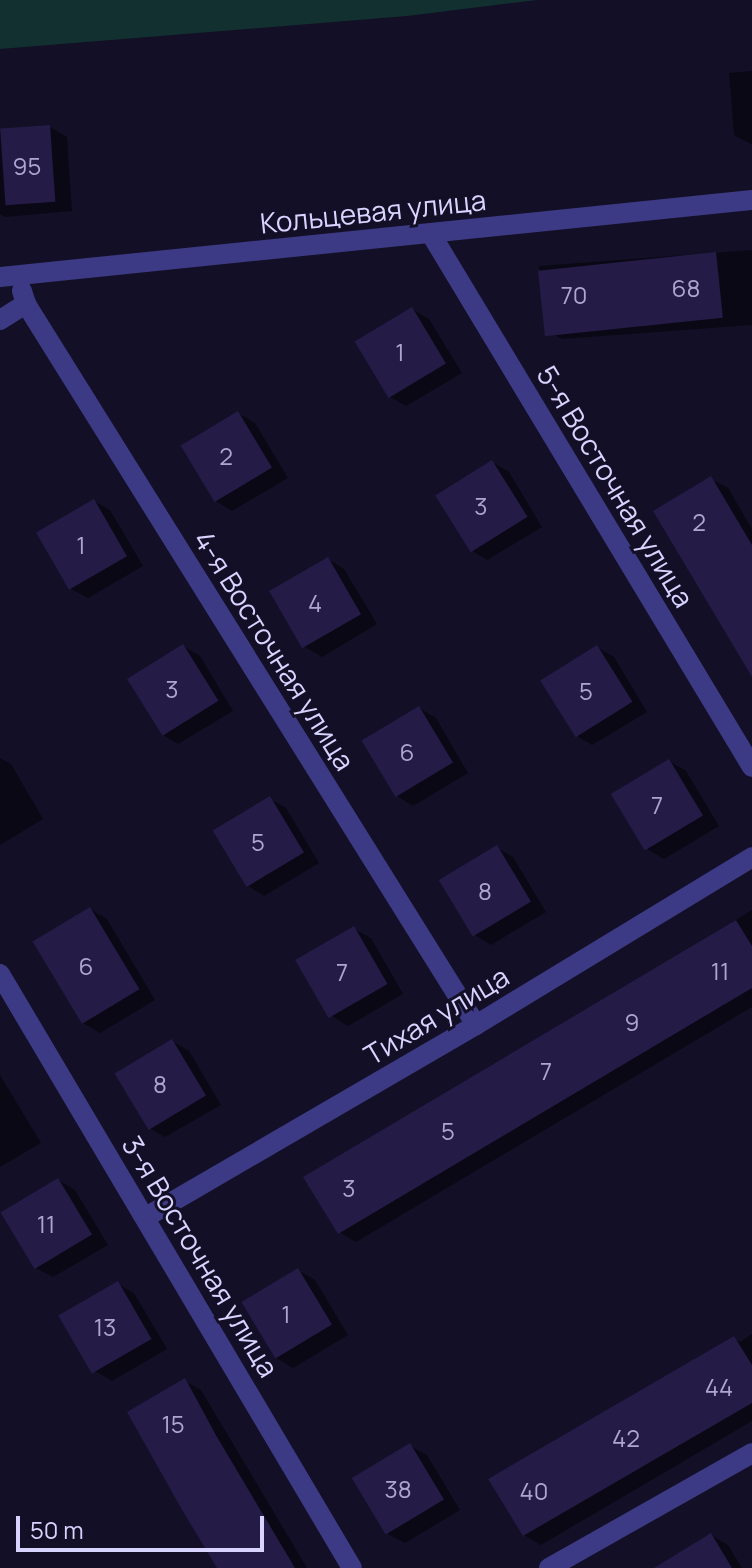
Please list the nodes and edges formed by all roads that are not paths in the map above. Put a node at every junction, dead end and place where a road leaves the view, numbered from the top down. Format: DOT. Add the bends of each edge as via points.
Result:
graph roads {
  1 [pos="752,200"];
  2 [pos="431,234"];
  3 [pos="9,276"];
  4 [pos="26,304"];
  5 [pos="0,320"];
  6 [pos="752,767"];
  7 [pos="752,857"];
  8 [pos="0,974"];
  9 [pos="476,1025"];
  10 [pos="146,1217"];
  11 [pos="752,1453"];
  12 [pos="352,1568"];
  13 [pos="549,1568"];
  1 -- 2 [label="lane, Кольцевая улица"];
  2 -- 3 [label="lane, Кольцевая улица"];
  2 -- 6 [label="lane, 5-я Восточная улица"];
  3 -- 4 [label="lane, 4-я Восточная улица"];
  4 -- 5 [label="lane"];
  4 -- 9 [label="lane, 4-я Восточная улица"];
  7 -- 9 [label="lane, Тихая улица"];
  8 -- 10 [label="lane, 3-я Восточная улица"];
  9 -- 10 [label="lane, Тихая улица"];
  10 -- 12 [label="lane, 3-я Восточная улица"];
  11 -- 13 [label="lane"];
}
